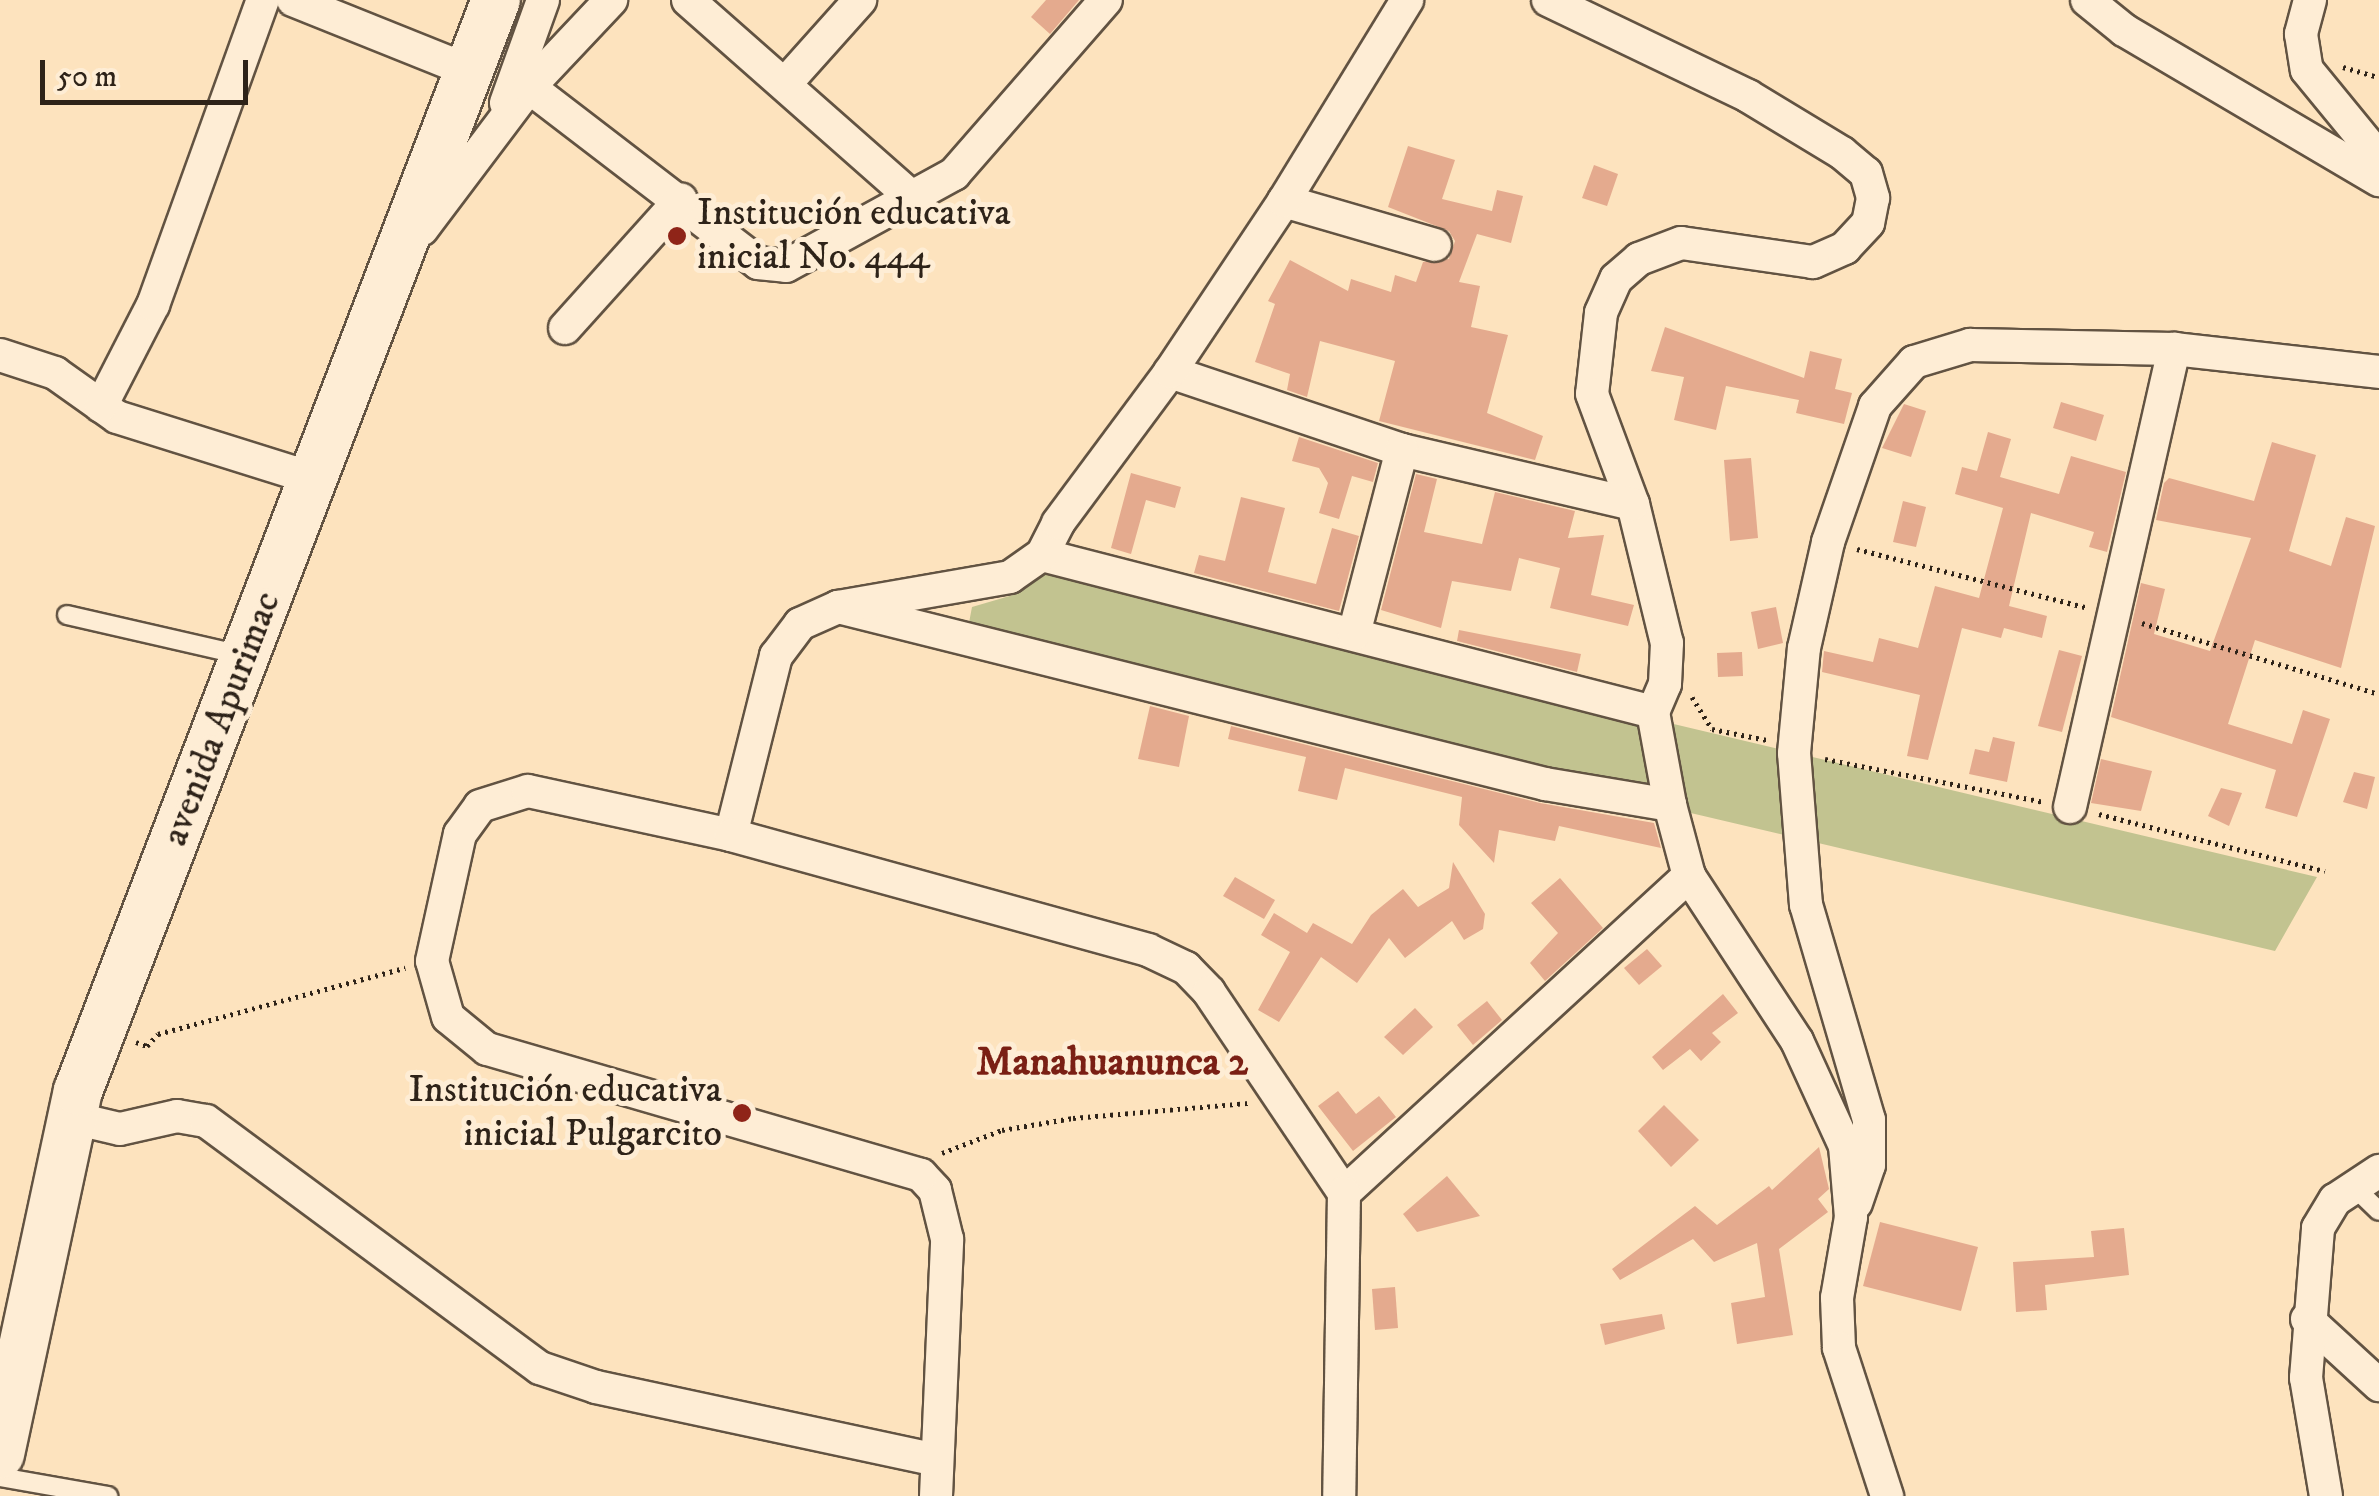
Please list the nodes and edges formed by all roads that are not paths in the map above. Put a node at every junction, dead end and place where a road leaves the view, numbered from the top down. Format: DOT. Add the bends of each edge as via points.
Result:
graph roads {
  1 [pos="263,0"];
  2 [pos="293,0"];
  3 [pos="496,0"];
  4 [pos="543,0"];
  5 [pos="611,0"];
  6 [pos="688,0"];
  7 [pos="860,0"];
  8 [pos="1106,0"];
  9 [pos="1407,0"];
  10 [pos="1548,0"];
  11 [pos="2087,0"];
  12 [pos="2310,0"];
  13 [pos="470,71"];
  14 [pos="785,84"];
  15 [pos="529,86"];
  16 [pos="498,126"];
  17 [pos="2379,158"];
  18 [pos="2379,180"];
  19 [pos="681,199"];
  20 [pos="916,200"];
  21 [pos="1284,201"];
  22 [pos="1435,245"];
  23 [pos="404,252"];
  24 [pos="564,328"];
  25 [pos="2174,349"];
  26 [pos="0,355"];
  27 [pos="1170,372"];
  28 [pos="2379,372"];
  29 [pos="101,406"];
  30 [pos="1402,450"];
  31 [pos="315,479"];
  32 [pos="1633,504"];
  33 [pos="1042,556"];
  34 [pos="838,607"];
  35 [pos="67,615"];
  36 [pos="1354,634"];
  37 [pos="247,656"];
  38 [pos="1653,712"];
  39 [pos="1670,804"];
  40 [pos="2070,807"];
  41 [pos="732,834"];
  42 [pos="1689,876"];
  43 [pos="73,1118"];
  44 [pos="2365,1178"];
  45 [pos="1344,1193"];
  46 [pos="2379,1212"];
  47 [pos="1851,1217"];
  48 [pos="2306,1319"];
  49 [pos="2379,1385"];
  50 [pos="0,1454"];
  51 [pos="936,1460"];
  52 [pos="0,1477"];
  53 [pos="108,1496"];
  54 [pos="936,1496"];
  55 [pos="1339,1496"];
  56 [pos="1888,1496"];
  57 [pos="2326,1496"];
  1 -- 29 [label="street" via="154,305"];
  2 -- 13 [label="street"];
  3 -- 13 [label="street, avenida Apurimac"];
  4 -- 16 [label="street"];
  5 -- 15 [label="street"];
  6 -- 14 [label="street"];
  7 -- 14 [label="street"];
  8 -- 20 [label="street" via="954,174"];
  9 -- 21 [label="street"];
  10 -- 32 [label="street" via="1748,96 1842,153 1866,173 1874,198 1868,223 1845,248 1814,262 1680,244 1639,259 1616,278 1601,313 1592,394"];
  11 -- 18 [label="street" via="2124,30"];
  12 -- 17 [label="street" via="2301,34 2307,70"];
  13 -- 23 [label="street, avenida Apurimac"];
  14 -- 20 [label="street"];
  15 -- 16 [label="street"];
  15 -- 19 [label="street"];
  16 -- 23 [label="street"];
  19 -- 20 [label="street" via="773,268"];
  19 -- 24 [label="street"];
  21 -- 22 [label="street"];
  21 -- 27 [label="street"];
  23 -- 31 [label="street, avenida Apurimac"];
  25 -- 28 [label="street"];
  25 -- 40 [label="street"];
  25 -- 47 [label="street" via="1970,345 1914,362 1876,406 1828,542 1804,648 1794,753 1806,904 1869,1120 1870,1165"];
  26 -- 29 [label="street" via="55,373"];
  27 -- 30 [label="street"];
  27 -- 33 [label="street" via="1058,523"];
  29 -- 31 [label="street" via="117,417"];
  30 -- 32 [label="street"];
  30 -- 36 [label="street"];
  31 -- 37 [label="street, avenida Apurimac"];
  32 -- 38 [label="street" via="1667,643 1665,684"];
  33 -- 34 [label="street" via="1010,577"];
  33 -- 36 [label="street"];
  34 -- 39 [label="street" via="1545,784"];
  34 -- 41 [label="street" via="800,624 776,656"];
  35 -- 37 [label="lane"];
  36 -- 38 [label="street"];
  37 -- 43 [label="street, avenida Apurimac"];
  38 -- 39 [label="street"];
  39 -- 42 [label="street"];
  41 -- 45 [label="street" via="1186,968 1210,992"];
  41 -- 51 [label="street" via="528,790 480,806 460,834 432,961 448,1017 487,1048 921,1175 944,1212 947,1239"];
  42 -- 45 [label="street"];
  42 -- 47 [label="street" via="1797,1041 1846,1146"];
  43 -- 50 [label="street, avenida Apurimac"];
  43 -- 51 [label="street" via="120,1129 177,1116 206,1122 540,1368"];
  44 -- 46 [label="lane"];
  44 -- 48 [label="street" via="2318,1228"];
  45 -- 55 [label="street"];
  47 -- 56 [label="street" via="1837,1298 1839,1348"];
  48 -- 49 [label="street"];
  48 -- 57 [label="street" via="2306,1378"];
  51 -- 54 [label="street"];
  52 -- 53 [label="lane"];
}
